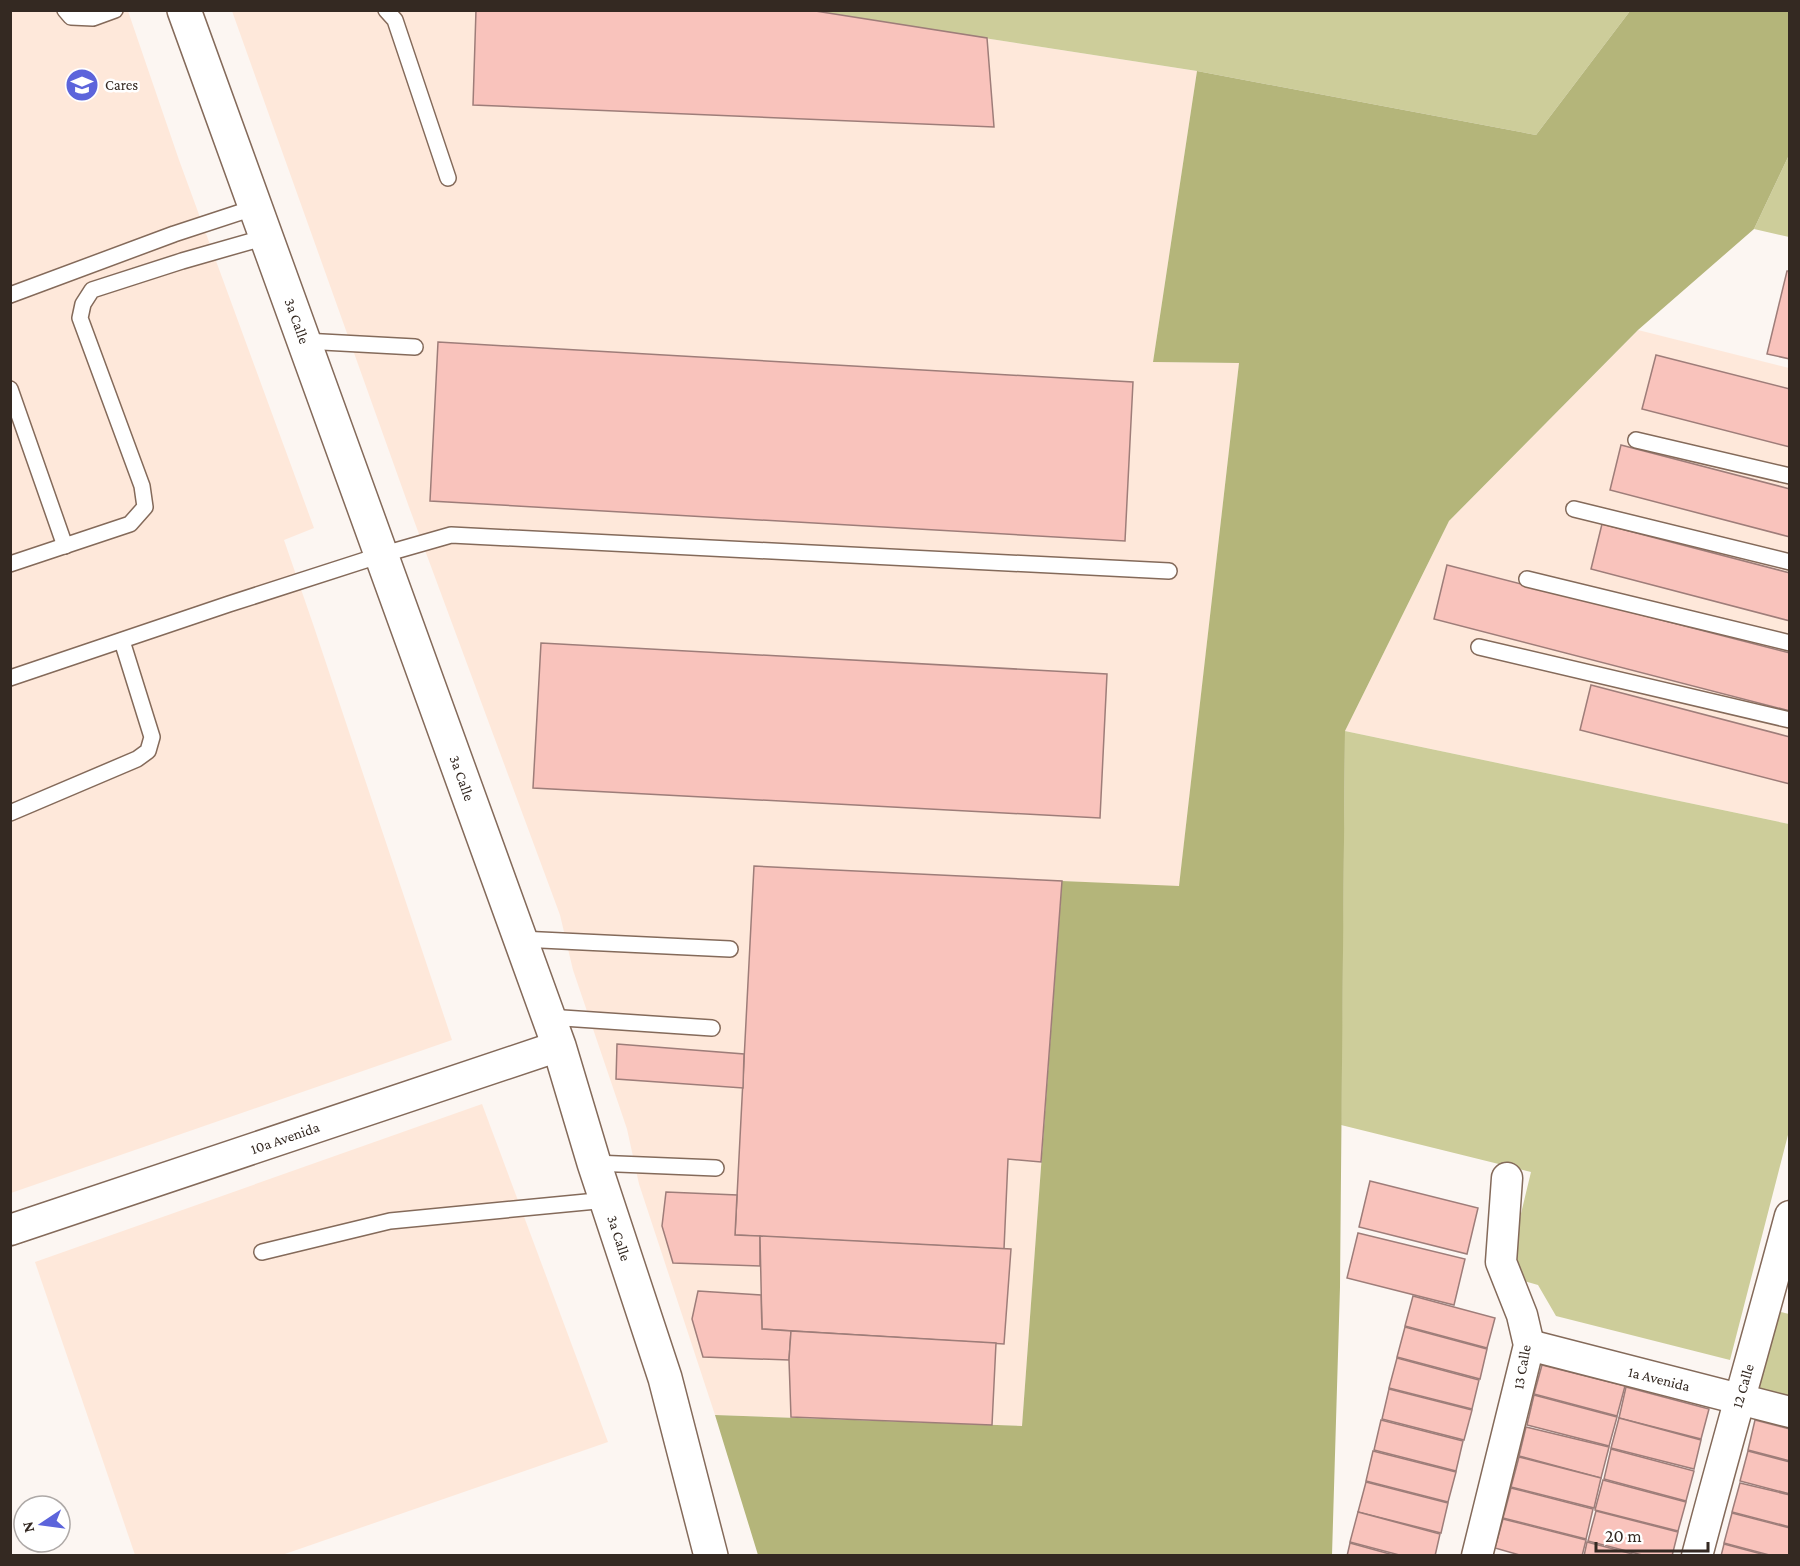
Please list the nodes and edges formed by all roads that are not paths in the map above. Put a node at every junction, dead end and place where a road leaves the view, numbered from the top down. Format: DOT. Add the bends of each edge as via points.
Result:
graph roads {
  1 [pos="65,10"];
  2 [pos="115,10"];
  3 [pos="184,10"];
  4 [pos="386,10"];
  5 [pos="448,178"];
  6 [pos="261,222"];
  7 [pos="10,294"];
  8 [pos="304,341"];
  9 [pos="415,347"];
  10 [pos="10,389"];
  11 [pos="1636,440"];
  12 [pos="1790,476"];
  13 [pos="1574,509"];
  14 [pos="65,546"];
  15 [pos="381,555"];
  16 [pos="1790,562"];
  17 [pos="10,564"];
  18 [pos="1169,571"];
  19 [pos="1527,579"];
  20 [pos="122,641"];
  21 [pos="1790,643"];
  22 [pos="1479,647"];
  23 [pos="10,678"];
  24 [pos="1790,720"];
  25 [pos="10,813"];
  26 [pos="520,939"];
  27 [pos="730,949"];
  28 [pos="712,1028"];
  29 [pos="554,1031"];
  30 [pos="594,1163"];
  31 [pos="716,1168"];
  32 [pos="1507,1178"];
  33 [pos="607,1200"];
  34 [pos="1790,1216"];
  35 [pos="10,1230"];
  36 [pos="262,1252"];
  37 [pos="1778,1311"];
  38 [pos="1529,1345"];
  39 [pos="1739,1399"];
  40 [pos="1790,1412"];
  41 [pos="711,1556"];
  42 [pos="1477,1556"];
  43 [pos="1697,1556"];
  1 -- 2 [label="lane" via="71,17 93,18"];
  3 -- 6 [label="main road, 3a Calle"];
  4 -- 5 [label="lane" via="395,20"];
  6 -- 7 [label="lane" via="174,234"];
  6 -- 8 [label="main road, 3a Calle"];
  6 -- 14 [label="lane" via="182,261 92,290 83,304 80,318 142,486 145,507 130,524"];
  8 -- 9 [label="lane"];
  8 -- 15 [label="main road, 3a Calle"];
  10 -- 14 [label="lane"];
  11 -- 12 [label="lane"];
  13 -- 16 [label="lane"];
  14 -- 17 [label="lane"];
  15 -- 18 [label="lane" via="451,535"];
  15 -- 20 [label="lane"];
  15 -- 26 [label="main road, 3a Calle"];
  19 -- 21 [label="lane"];
  20 -- 23 [label="lane"];
  20 -- 25 [label="lane" via="152,737 148,751"];
  22 -- 24 [label="lane"];
  26 -- 27 [label="lane"];
  26 -- 29 [label="main road, 3a Calle"];
  28 -- 29 [label="lane"];
  29 -- 30 [label="main road, 3a Calle"];
  29 -- 35 [label="street, 10a Avenida"];
  30 -- 31 [label="lane"];
  30 -- 33 [label="main road, 3a Calle"];
  32 -- 38 [label="street, 13 Calle" via="1501,1262"];
  33 -- 36 [label="lane" via="390,1221"];
  33 -- 41 [label="main road, 3a Calle" via="665,1378"];
  34 -- 37 [label="street, 12 Calle"];
  37 -- 39 [label="street, 12 Calle"];
  38 -- 39 [label="street, 1a Avenida"];
  38 -- 42 [label="street, 13 Calle"];
  39 -- 40 [label="street, 1a Avenida"];
  39 -- 43 [label="street, 12 Calle"];
}
